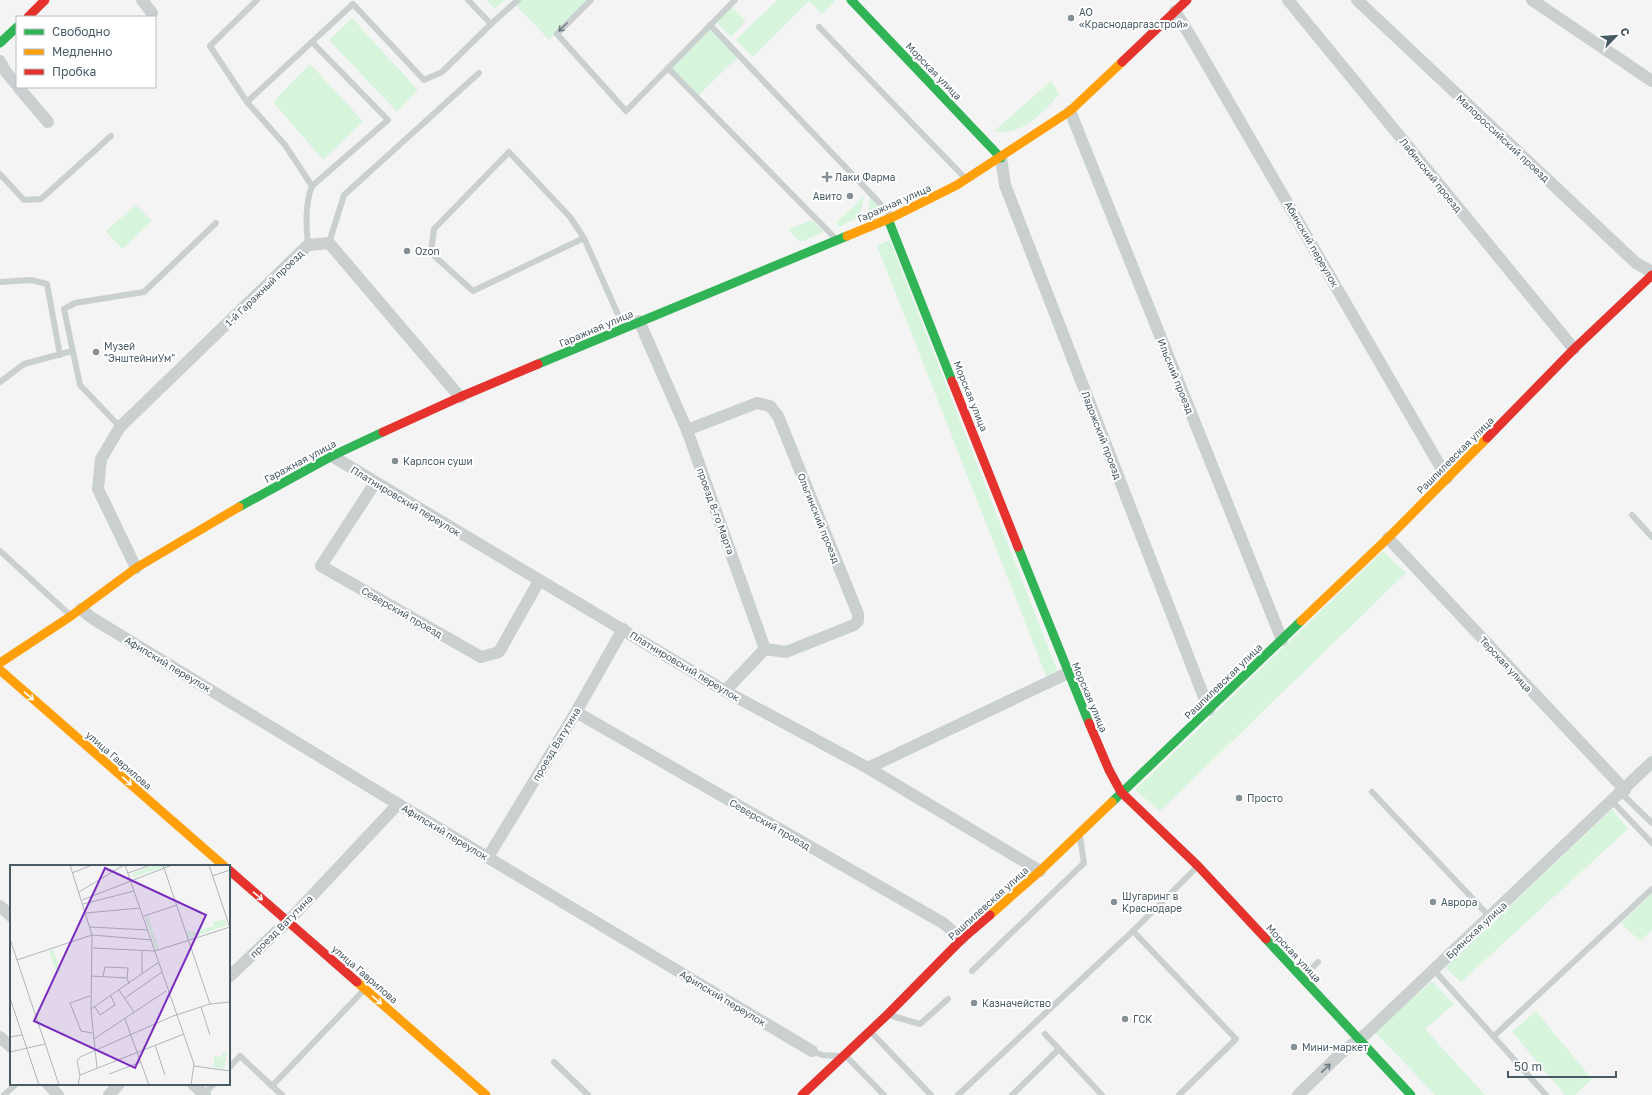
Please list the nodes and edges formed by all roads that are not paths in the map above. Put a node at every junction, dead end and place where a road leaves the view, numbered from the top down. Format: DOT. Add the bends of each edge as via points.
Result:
graph roads {
  1 [pos="45,0"];
  2 [pos="142,0"];
  3 [pos="257,0"];
  4 [pos="468,0"];
  5 [pos="518,0"];
  6 [pos="591,0"];
  7 [pos="735,0"];
  8 [pos="851,0"];
  9 [pos="1187,0"];
  10 [pos="1288,0"];
  11 [pos="1357,0"];
  12 [pos="1532,0"];
  13 [pos="352,2"];
  14 [pos="1175,11"];
  15 [pos="152,13"];
  16 [pos="29,16"];
  17 [pos="491,24"];
  18 [pos="710,25"];
  19 [pos="819,26"];
  20 [pos="16,28"];
  21 [pos="312,42"];
  22 [pos="0,43"];
  23 [pos="0,61"];
  24 [pos="668,68"];
  25 [pos="479,73"];
  26 [pos="1652,81"];
  27 [pos="16,84"];
  28 [pos="20,88"];
  29 [pos="247,102"];
  30 [pos="1070,111"];
  31 [pos="48,122"];
  32 [pos="111,136"];
  33 [pos="1001,158"];
  34 [pos="0,174"];
  35 [pos="966,180"];
  36 [pos="312,186"];
  37 [pos="891,218"];
  38 [pos="216,224"];
  39 [pos="584,238"];
  40 [pos="837,240"];
  41 [pos="329,243"];
  42 [pos="308,245"];
  43 [pos="1652,274"];
  44 [pos="0,282"];
  45 [pos="639,322"];
  46 [pos="624,328"];
  47 [pos="1574,349"];
  48 [pos="72,351"];
  49 [pos="60,354"];
  50 [pos="0,382"];
  51 [pos="460,397"];
  52 [pos="120,427"];
  53 [pos="686,430"];
  54 [pos="332,456"];
  55 [pos="1447,478"];
  56 [pos="375,482"];
  57 [pos="1632,515"];
  58 [pos="1652,537"];
  59 [pos="1388,538"];
  60 [pos="0,551"];
  61 [pos="136,568"];
  62 [pos="539,581"];
  63 [pos="82,608"];
  64 [pos="71,616"];
  65 [pos="623,629"];
  66 [pos="1282,640"];
  67 [pos="765,649"];
  68 [pos="0,662"];
  69 [pos="0,670"];
  70 [pos="1068,673"];
  71 [pos="725,691"];
  72 [pos="1209,710"];
  73 [pos="576,712"];
  74 [pos="1652,762"];
  75 [pos="868,768"];
  76 [pos="1623,791"];
  77 [pos="1121,792"];
  78 [pos="1372,792"];
  79 [pos="1612,801"];
  80 [pos="398,804"];
  81 [pos="1652,823"];
  82 [pos="1079,833"];
  83 [pos="1652,843"];
  84 [pos="488,857"];
  85 [pos="223,865"];
  86 [pos="1198,866"];
  87 [pos="230,871"];
  88 [pos="1040,871"];
  89 [pos="1652,890"];
  90 [pos="0,906"];
  91 [pos="10,915"];
  92 [pos="1490,917"];
  93 [pos="288,921"];
  94 [pos="1133,931"];
  95 [pos="962,939"];
  96 [pos="1318,962"];
  97 [pos="1434,970"];
  98 [pos="972,971"];
  99 [pos="230,977"];
  100 [pos="1303,978"];
  101 [pos="365,989"];
  102 [pos="948,999"];
  103 [pos="888,1014"];
  104 [pos="870,1031"];
  105 [pos="1045,1034"];
  106 [pos="1494,1036"];
  107 [pos="0,1037"];
  108 [pos="1359,1039"];
  109 [pos="10,1046"];
  110 [pos="1059,1049"];
  111 [pos="812,1051"];
  112 [pos="845,1055"];
  113 [pos="554,1062"];
  114 [pos="230,1067"];
  115 [pos="15,1085"];
  116 [pos="49,1085"];
  117 [pos="118,1085"];
  118 [pos="194,1085"];
  119 [pos="213,1085"];
  120 [pos="272,1086"];
  121 [pos="1017,1094"];
  122 [pos="4,1095"];
  123 [pos="58,1095"];
  124 [pos="109,1095"];
  125 [pos="204,1095"];
  126 [pos="282,1095"];
  127 [pos="486,1095"];
  128 [pos="588,1095"];
  129 [pos="802,1095"];
  130 [pos="884,1095"];
  131 [pos="931,1095"];
  132 [pos="958,1095"];
  133 [pos="1102,1095"];
  134 [pos="1179,1095"];
  135 [pos="1298,1095"];
  136 [pos="1411,1095"];
  137 [pos="1546,1095"];
  1 -- 16 [label="street"];
  2 -- 15 [label="street"];
  3 -- 29 [label="lane" via="210,46"];
  4 -- 17 [label="lane"];
  5 -- 17 [label="lane"];
  6 -- 24 [label="lane, one-way" via="557,34 626,111"];
  7 -- 18 [label="lane"];
  8 -- 33 [label="street, Морская улица"];
  9 -- 14 [label="street, Гаражная улица"];
  10 -- 47 [label="street, Лабинский проезд"];
  11 -- 43 [label="street, Малороссийский проезд" via="1636,264"];
  12 -- 26 [label="street"];
  13 -- 17 [label="lane" via="424,80 442,72"];
  13 -- 21 [label="lane"];
  14 -- 30 [label="street, Гаражная улица"];
  14 -- 55 [label="street, Абинский переулок"];
  18 -- 24 [label="lane"];
  18 -- 37 [label="lane"];
  19 -- 35 [label="lane"];
  20 -- 22 [label="street"];
  21 -- 29 [label="lane"];
  21 -- 36 [label="lane" via="388,120"];
  23 -- 27 [label="street"];
  24 -- 40 [label="lane"];
  25 -- 41 [label="lane" via="344,195"];
  28 -- 31 [label="street"];
  29 -- 36 [label="lane" via="285,145"];
  30 -- 33 [label="street, Гаражная улица"];
  30 -- 66 [label="street, Ильский проезд"];
  32 -- 34 [label="lane" via="41,199 24,200"];
  33 -- 35 [label="street, Гаражная улица"];
  33 -- 72 [label="street, Ладожский проезд" via="1005,185"];
  35 -- 37 [label="street, Гаражная улица"];
  36 -- 42 [label="lane" via="308,194"];
  37 -- 40 [label="street, Гаражная улица"];
  37 -- 70 [label="street, Морская улица"];
  38 -- 48 [label="lane" via="144,292 75,303 64,309"];
  39 -- 39 [label="lane" via="473,291 431,252 434,229 509,152 570,217"];
  39 -- 46 [label="lane"];
  40 -- 45 [label="street, Гаражная улица"];
  41 -- 42 [label="street, 1-й Гаражный проезд"];
  41 -- 51 [label="street"];
  42 -- 52 [label="street, 1-й Гаражный проезд"];
  43 -- 47 [label="street, Рашпилевская улица"];
  44 -- 49 [label="lane" via="31,280 47,284"];
  45 -- 46 [label="street, Гаражная улица"];
  45 -- 53 [label="street, проезд 8-го Марта"];
  46 -- 51 [label="street, Гаражная улица"];
  47 -- 55 [label="street, Рашпилевская улица"];
  48 -- 49 [label="lane"];
  48 -- 52 [label="lane" via="80,385"];
  49 -- 50 [label="lane" via="24,364"];
  51 -- 54 [label="street, Гаражная улица"];
  52 -- 61 [label="street, 1-й Гаражный проезд" via="102,459 98,489"];
  53 -- 67 [label="street, проезд 8-го Марта"];
  53 -- 67 [label="street, Ольгинский проезд" via="757,403 770,406 778,416 858,614 858,621 854,626 786,652"];
  54 -- 56 [label="street, Платнировский переулок"];
  54 -- 61 [label="street, Гаражная улица" via="275,486"];
  55 -- 59 [label="street, Рашпилевская улица"];
  56 -- 62 [label="street, Платнировский переулок"];
  56 -- 62 [label="street, Северский проезд" via="321,566 481,657 499,652"];
  57 -- 58 [label="lane"];
  59 -- 66 [label="street, Рашпилевская улица"];
  59 -- 76 [label="street, Терская улица"];
  60 -- 64 [label="lane"];
  61 -- 63 [label="street, Гаражная улица"];
  62 -- 65 [label="street, Платнировский переулок"];
  63 -- 64 [label="street, Гаражная улица"];
  63 -- 80 [label="street, Афипский переулок" via="92,618"];
  64 -- 68 [label="street, Гаражная улица"];
  65 -- 71 [label="street, Платнировский переулок"];
  65 -- 73 [label="street, проезд Ватутина"];
  66 -- 72 [label="street, Рашпилевская улица"];
  67 -- 71 [label="street"];
  69 -- 85 [label="street, улица Гаврилова, one-way"];
  70 -- 75 [label="street"];
  70 -- 77 [label="street, Морская улица" via="1109,770"];
  71 -- 75 [label="street, Платнировский переулок"];
  72 -- 77 [label="street, Рашпилевская улица"];
  73 -- 84 [label="street, проезд Ватутина"];
  73 -- 95 [label="street, Северский проезд" via="943,923"];
  74 -- 76 [label="street, Брянская улица"];
  75 -- 88 [label="street, Платнировский переулок"];
  76 -- 79 [label="street, Брянская улица"];
  76 -- 81 [label="lane"];
  77 -- 82 [label="street, Рашпилевская улица"];
  77 -- 86 [label="street, Морская улица"];
  78 -- 92 [label="lane"];
  79 -- 83 [label="lane"];
  79 -- 92 [label="street, Брянская улица"];
  80 -- 84 [label="street, Афипский переулок"];
  80 -- 93 [label="street, проезд Ватутина"];
  82 -- 88 [label="street, Рашпилевская улица"];
  82 -- 98 [label="lane" via="1084,863"];
  84 -- 111 [label="street, Афипский переулок"];
  86 -- 94 [label="lane"];
  86 -- 100 [label="street, Морская улица"];
  87 -- 93 [label="street, улица Гаврилова, one-way"];
  88 -- 95 [label="street, Рашпилевская улица"];
  89 -- 106 [label="lane"];
  90 -- 91 [label="street"];
  92 -- 97 [label="street, Брянская улица"];
  93 -- 99 [label="street, проезд Ватутина"];
  93 -- 101 [label="street, улица Гаврилова"];
  94 -- 132 [label="lane"];
  94 -- 134 [label="lane" via="1236,1039"];
  95 -- 103 [label="street, Рашпилевская улица"];
  96 -- 100 [label="lane"];
  97 -- 106 [label="lane"];
  97 -- 108 [label="street, Брянская улица"];
  100 -- 108 [label="street, Морская улица"];
  101 -- 120 [label="lane"];
  101 -- 127 [label="street, улица Гаврилова, one-way"];
  102 -- 103 [label="lane" via="920,1024"];
  103 -- 104 [label="street, Рашпилевская улица"];
  104 -- 112 [label="street, Рашпилевская улица"];
  104 -- 131 [label="lane"];
  105 -- 110 [label="lane"];
  106 -- 137 [label="lane"];
  107 -- 109 [label="street"];
  135 -- 108 [label="street, Брянская улица, one-way"];
  108 -- 136 [label="street, Морская улица"];
  110 -- 121 [label="lane"];
  110 -- 133 [label="lane"];
  111 -- 112 [label="lane" via="831,1056"];
  112 -- 129 [label="street, Рашпилевская улица"];
  112 -- 130 [label="lane"];
  113 -- 128 [label="lane"];
  114 -- 120 [label="lane" via="240,1056"];
  115 -- 122 [label="lane"];
  116 -- 123 [label="street"];
  117 -- 124 [label="street"];
  118 -- 125 [label="street"];
  119 -- 125 [label="lane"];
  120 -- 126 [label="lane"];
}
